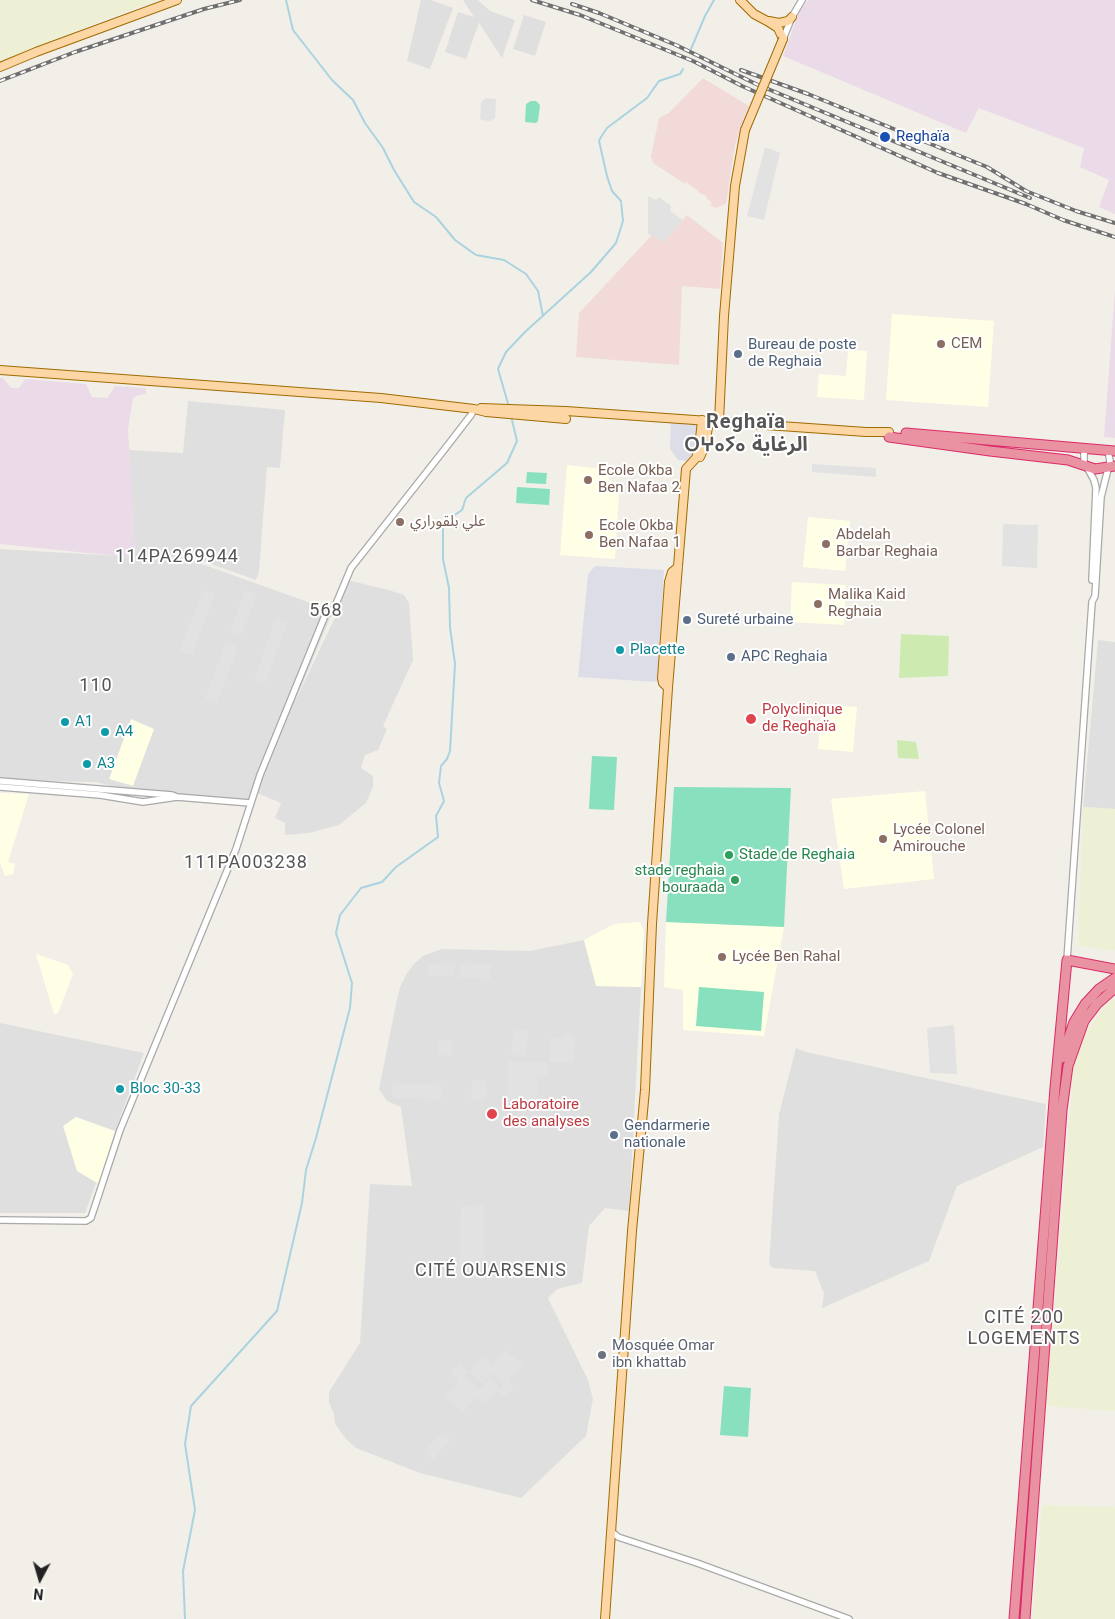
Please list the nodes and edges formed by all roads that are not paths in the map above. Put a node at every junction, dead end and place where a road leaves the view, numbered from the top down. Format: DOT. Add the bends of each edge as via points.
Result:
graph roads {
  1 [pos="177,0"];
  2 [pos="740,0"];
  3 [pos="802,0"];
  4 [pos="792,17"];
  5 [pos="767,21"];
  6 [pos="783,39"];
  7 [pos="0,67"];
  8 [pos="0,370"];
  9 [pos="474,409"];
  10 [pos="706,420"];
  11 [pos="719,421"];
  12 [pos="889,434"];
  13 [pos="1070,448"];
  14 [pos="1086,449"];
  15 [pos="1112,451"];
  16 [pos="1068,460"];
  17 [pos="1086,467"];
  18 [pos="1112,467"];
  19 [pos="1092,602"];
  20 [pos="0,781"];
  21 [pos="0,787"];
  22 [pos="140,792"];
  23 [pos="152,793"];
  24 [pos="176,797"];
  25 [pos="139,801"];
  26 [pos="152,801"];
  27 [pos="250,803"];
  28 [pos="1066,960"];
  29 [pos="1115,969"];
  30 [pos="1115,978"];
  31 [pos="1115,988"];
  32 [pos="1055,1088"];
  33 [pos="0,1220"];
  34 [pos="611,1531"];
  35 [pos="605,1619"];
  36 [pos="849,1619"];
  37 [pos="1014,1619"];
  38 [pos="1025,1619"];
  1 -- 7 [label="main road"];
  2 -- 5 [label="main road"];
  3 -- 4 [label="street"];
  4 -- 5 [label="main road" via="779,23"];
  4 -- 6 [label="street"];
  5 -- 6 [label="main road" via="778,28"];
  6 -- 11 [label="main road, bridge" via="746,130 734,186"];
  8 -- 9 [label="main road" via="381,398"];
  9 -- 10 [label="main road"];
  9 -- 27 [label="street" via="351,568 333,611 324,618"];
  10 -- 11 [label="main road"];
  10 -- 34 [label="main road" via="703,454 686,469 678,567 668,582 662,678 668,688 645,1090"];
  11 -- 12 [label="main road"];
  12 -- 13 [label="highway"];
  12 -- 16 [label="highway"];
  13 -- 14 [label="highway"];
  13 -- 16 [label="highway"];
  14 -- 15 [label="highway"];
  14 -- 17 [label="street" via="1083,460"];
  15 -- 18 [label="street"];
  16 -- 17 [label="highway"];
  17 -- 18 [label="highway" via="1095,470"];
  17 -- 19 [label="street" via="1096,488"];
  18 -- 19 [label="street" via="1101,497"];
  19 -- 28 [label="street"];
  20 -- 22 [label="street"];
  21 -- 25 [label="street"];
  22 -- 23 [label="street"];
  22 -- 25 [label="street"];
  23 -- 24 [label="street"];
  23 -- 26 [label="street"];
  24 -- 26 [label="street"];
  24 -- 27 [label="street"];
  25 -- 26 [label="street"];
  27 -- 33 [label="street" via="236,849 120,1130 91,1218 86,1221"];
  28 -- 29 [label="highway"];
  28 -- 32 [label="highway"];
  30 -- 32 [label="highway" via="1085,1004 1074,1022"];
  31 -- 38 [label="highway" via="1096,1004 1084,1020 1068,1066 1062,1110"];
  32 -- 37 [label="highway"];
  34 -- 35 [label="main road"];
  34 -- 36 [label="street" via="618,1537"];
}
